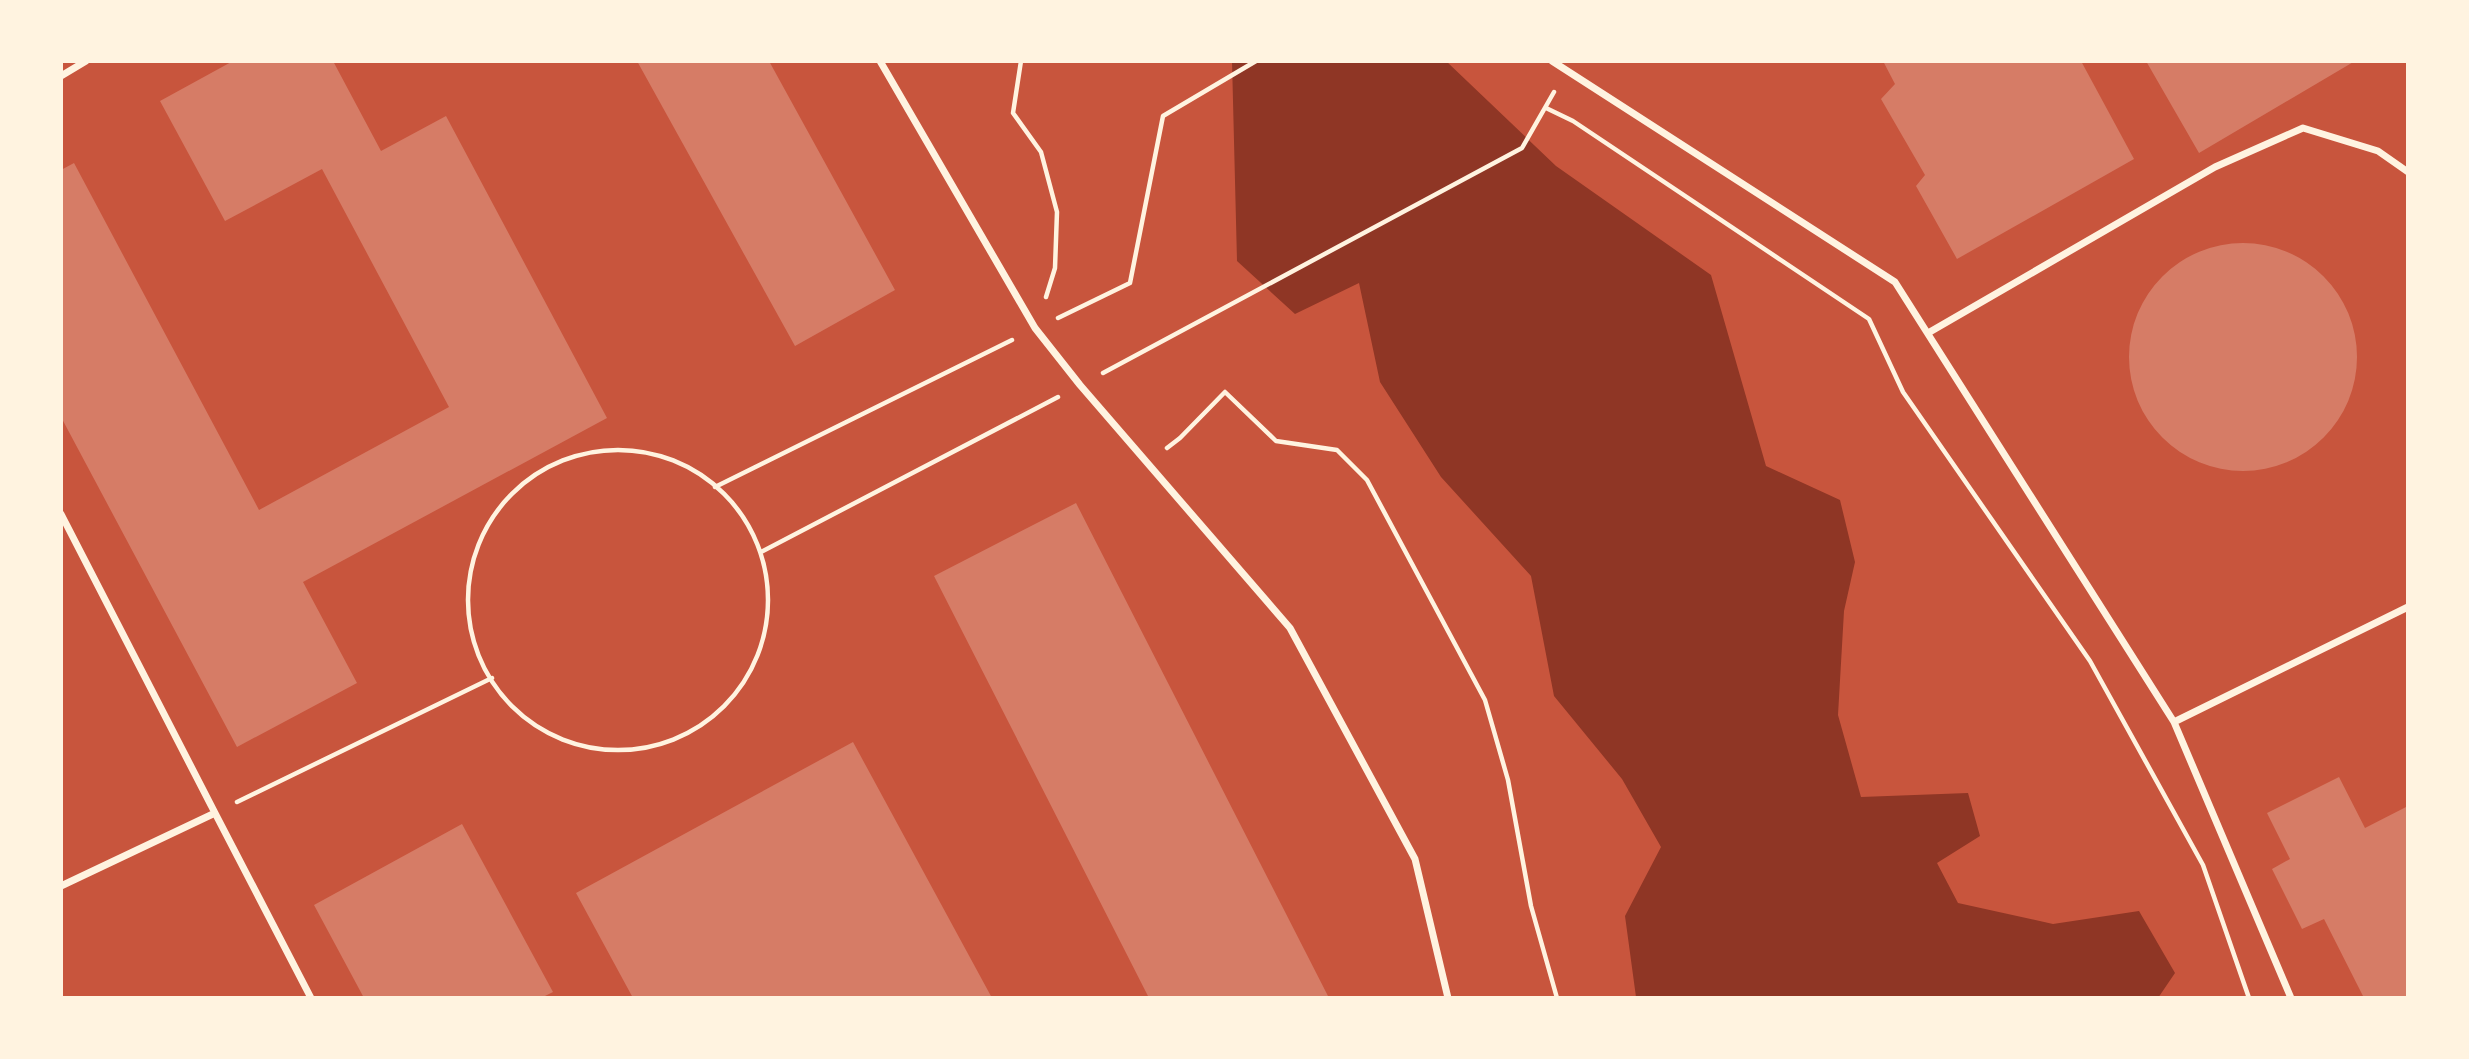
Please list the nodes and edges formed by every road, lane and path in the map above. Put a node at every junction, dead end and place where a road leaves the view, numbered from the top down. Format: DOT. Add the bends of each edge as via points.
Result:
graph roads {
  1 [pos="86,61"];
  2 [pos="880,61"];
  3 [pos="1021,61"];
  4 [pos="1256,61"];
  5 [pos="1552,61"];
  6 [pos="1565,70"];
  7 [pos="61,76"];
  8 [pos="1546,108"];
  9 [pos="2408,172"];
  10 [pos="1035,328"];
  11 [pos="1928,333"];
  12 [pos="1080,386"];
  13 [pos="1146,463"];
  14 [pos="715,487"];
  15 [pos="61,514"];
  16 [pos="761,552"];
  17 [pos="2408,607"];
  18 [pos="492,678"];
  19 [pos="2174,722"];
  20 [pos="215,813"];
  21 [pos="61,886"];
  22 [pos="311,998"];
  23 [pos="1448,998"];
  24 [pos="1558,998"];
  25 [pos="2249,998"];
  26 [pos="2291,998"];
  1 -- 7 [label="street"];
  2 -- 10 [label="street"];
  3 -- 10 [label="path" via="1013,113 1041,152 1057,212 1055,268"];
  4 -- 10 [label="path" via="1163,116 1130,283"];
  5 -- 6 [label="street"];
  6 -- 8 [label="path"];
  6 -- 11 [label="street" via="1895,282"];
  8 -- 12 [label="path" via="1522,148"];
  8 -- 25 [label="path" via="1573,121 1869,319 1903,392 2091,662 2203,865"];
  9 -- 11 [label="street" via="2378,151 2303,128 2215,167"];
  10 -- 12 [label="street"];
  10 -- 14 [label="path"];
  11 -- 19 [label="street"];
  12 -- 13 [label="street"];
  12 -- 16 [label="path"];
  13 -- 23 [label="street" via="1290,628 1415,859"];
  13 -- 24 [label="path" via="1180,438 1225,393 1276,441 1337,450 1367,480 1485,700 1508,780 1531,906"];
  14 -- 16 [label="path" via="737,507"];
  14 -- 18 [label="path" via="699,472 655,453 607,448 561,459 520,484 490,522 471,566 469,614 481,661"];
  15 -- 20 [label="street"];
  16 -- 18 [label="path" via="769,603 759,653 733,698 694,730 646,748 595,750 547,733 506,701"];
  17 -- 19 [label="street"];
  18 -- 20 [label="path"];
  19 -- 26 [label="street"];
  20 -- 21 [label="street"];
  20 -- 22 [label="street"];
}
